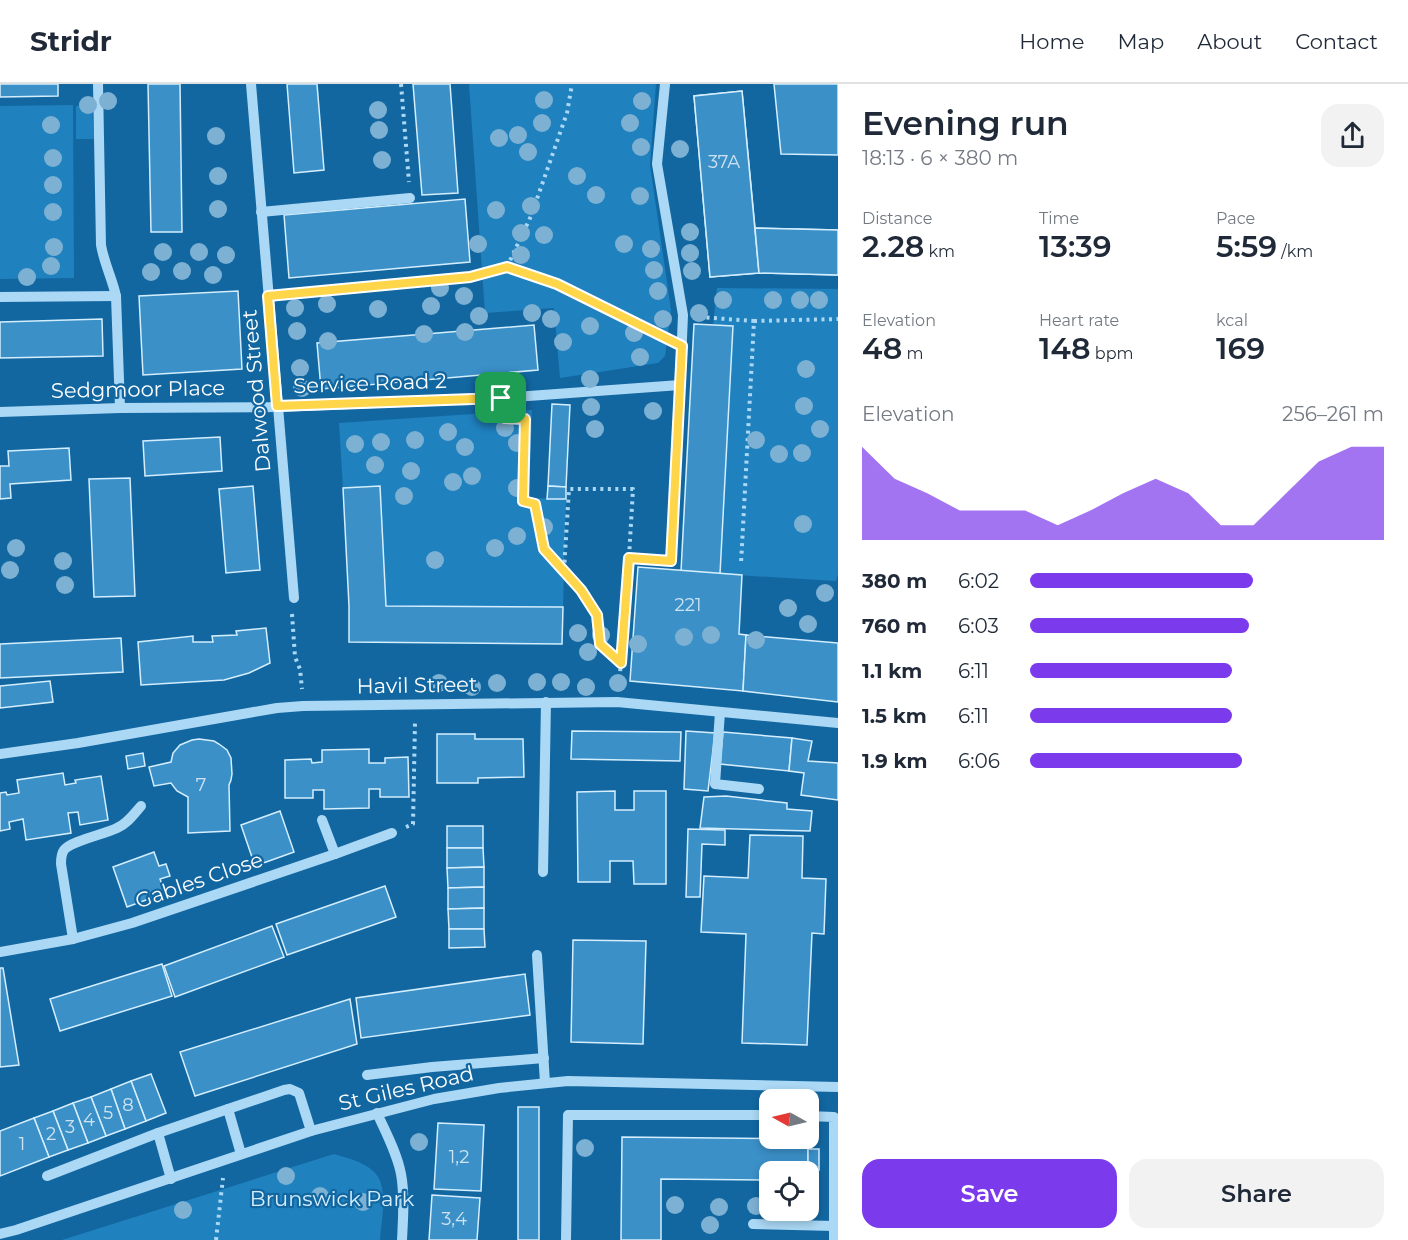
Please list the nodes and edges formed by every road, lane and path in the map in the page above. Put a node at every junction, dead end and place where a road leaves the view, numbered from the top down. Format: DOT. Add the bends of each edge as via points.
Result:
graph roads {
  1 [pos="98,84"];
  2 [pos="251,84"];
  3 [pos="401,84"];
  4 [pos="572,84"];
  5 [pos="665,84"];
  6 [pos="410,198"];
  7 [pos="261,212"];
  8 [pos="507,267"];
  9 [pos="116,296"];
  10 [pos="268,296"];
  11 [pos="0,297"];
  12 [pos="683,315"];
  13 [pos="838,319"];
  14 [pos="754,321"];
  15 [pos="682,346"];
  16 [pos="680,385"];
  17 [pos="501,398"];
  18 [pos="277,406"];
  19 [pos="120,408"];
  20 [pos="0,411"];
  21 [pos="629,558"];
  22 [pos="671,561"];
  23 [pos="741,564"];
  24 [pos="564,571"];
  25 [pos="294,598"];
  26 [pos="621,663"];
  27 [pos="302,694"];
  28 [pos="546,702"];
  29 [pos="617,702"];
  30 [pos="415,705"];
  31 [pos="720,712"];
  32 [pos="838,723"];
  33 [pos="0,754"];
  34 [pos="759,789"];
  35 [pos="141,806"];
  36 [pos="322,820"];
  37 [pos="392,833"];
  38 [pos="335,854"];
  39 [pos="543,872"];
  40 [pos="73,939"];
  41 [pos="0,952"];
  42 [pos="537,955"];
  43 [pos="544,1058"];
  44 [pos="367,1075"];
  45 [pos="545,1083"];
  46 [pos="838,1088"];
  47 [pos="228,1108"];
  48 [pos="377,1113"];
  49 [pos="759,1115"];
  50 [pos="819,1116"];
  51 [pos="311,1131"];
  52 [pos="158,1133"];
  53 [pos="241,1154"];
  54 [pos="225,1160"];
  55 [pos="47,1176"];
  56 [pos="171,1179"];
  57 [pos="753,1224"];
  58 [pos="834,1226"];
  59 [pos="0,1234"];
  60 [pos="216,1240"];
  61 [pos="402,1240"];
  62 [pos="566,1240"];
  63 [pos="834,1240"];
  1 -- 9 [label="street" via="101,245"];
  2 -- 7 [label="street, Dalwood Street"];
  3 -- 6 [label="path"];
  4 -- 8 [label="path" via="567,113 531,216"];
  5 -- 12 [label="street" via="657,164"];
  6 -- 7 [label="street"];
  7 -- 10 [label="street, Dalwood Street"];
  8 -- 10 [label="path" via="470,277"];
  8 -- 15 [label="path" via="557,284"];
  9 -- 11 [label="street"];
  9 -- 19 [label="street"];
  10 -- 18 [label="street, Dalwood Street"];
  12 -- 14 [label="path"];
  12 -- 15 [label="street"];
  13 -- 14 [label="path"];
  14 -- 23 [label="path"];
  15 -- 16 [label="street"];
  16 -- 17 [label="street, Service Road 2"];
  16 -- 22 [label="street"];
  17 -- 18 [label="street, Service Road 2"];
  17 -- 24 [label="path" via="505,418 525,419 523,501 535,504 544,549"];
  18 -- 19 [label="street, Sedgmoor Place"];
  18 -- 25 [label="street, Dalwood Street"];
  19 -- 20 [label="street, Sedgmoor Place"];
  21 -- 22 [label="path"];
  21 -- 24 [label="path" via="633,489 569,489"];
  21 -- 26 [label="path"];
  24 -- 26 [label="path" via="597,615 600,644"];
  25 -- 27 [label="path" via="295,657"];
  26 -- 29 [label="path"];
  28 -- 29 [label="street, Havil Street"];
  28 -- 30 [label="street, Havil Street"];
  28 -- 39 [label="street"];
  29 -- 31 [label="street, Havil Street"];
  30 -- 33 [label="street, Havil Street" via="277,708"];
  30 -- 37 [label="path" via="413,824"];
  31 -- 32 [label="street, Havil Street"];
  31 -- 34 [label="street" via="715,784"];
  35 -- 40 [label="street" via="118,828 64,849 61,864"];
  36 -- 38 [label="street"];
  37 -- 38 [label="street, Gables Close"];
  38 -- 40 [label="street, Gables Close"];
  40 -- 41 [label="street, Gables Close"];
  42 -- 43 [label="street"];
  43 -- 44 [label="street"];
  43 -- 45 [label="street"];
  45 -- 46 [label="street, St Giles Road"];
  45 -- 48 [label="street, St Giles Road" via="434,1099"];
  47 -- 51 [label="street" via="290,1089 299,1093"];
  47 -- 52 [label="street"];
  47 -- 53 [label="street"];
  48 -- 51 [label="street, St Giles Road"];
  48 -- 61 [label="street" via="401,1175"];
  49 -- 62 [label="street" via="568,1115"];
  50 -- 58 [label="street" via="834,1117"];
  51 -- 53 [label="street, St Giles Road"];
  52 -- 55 [label="street"];
  52 -- 56 [label="street"];
  53 -- 54 [label="street, St Giles Road"];
  54 -- 56 [label="street, St Giles Road"];
  54 -- 60 [label="path"];
  56 -- 59 [label="street, St Giles Road"];
  57 -- 58 [label="street"];
  58 -- 63 [label="street"];
}
